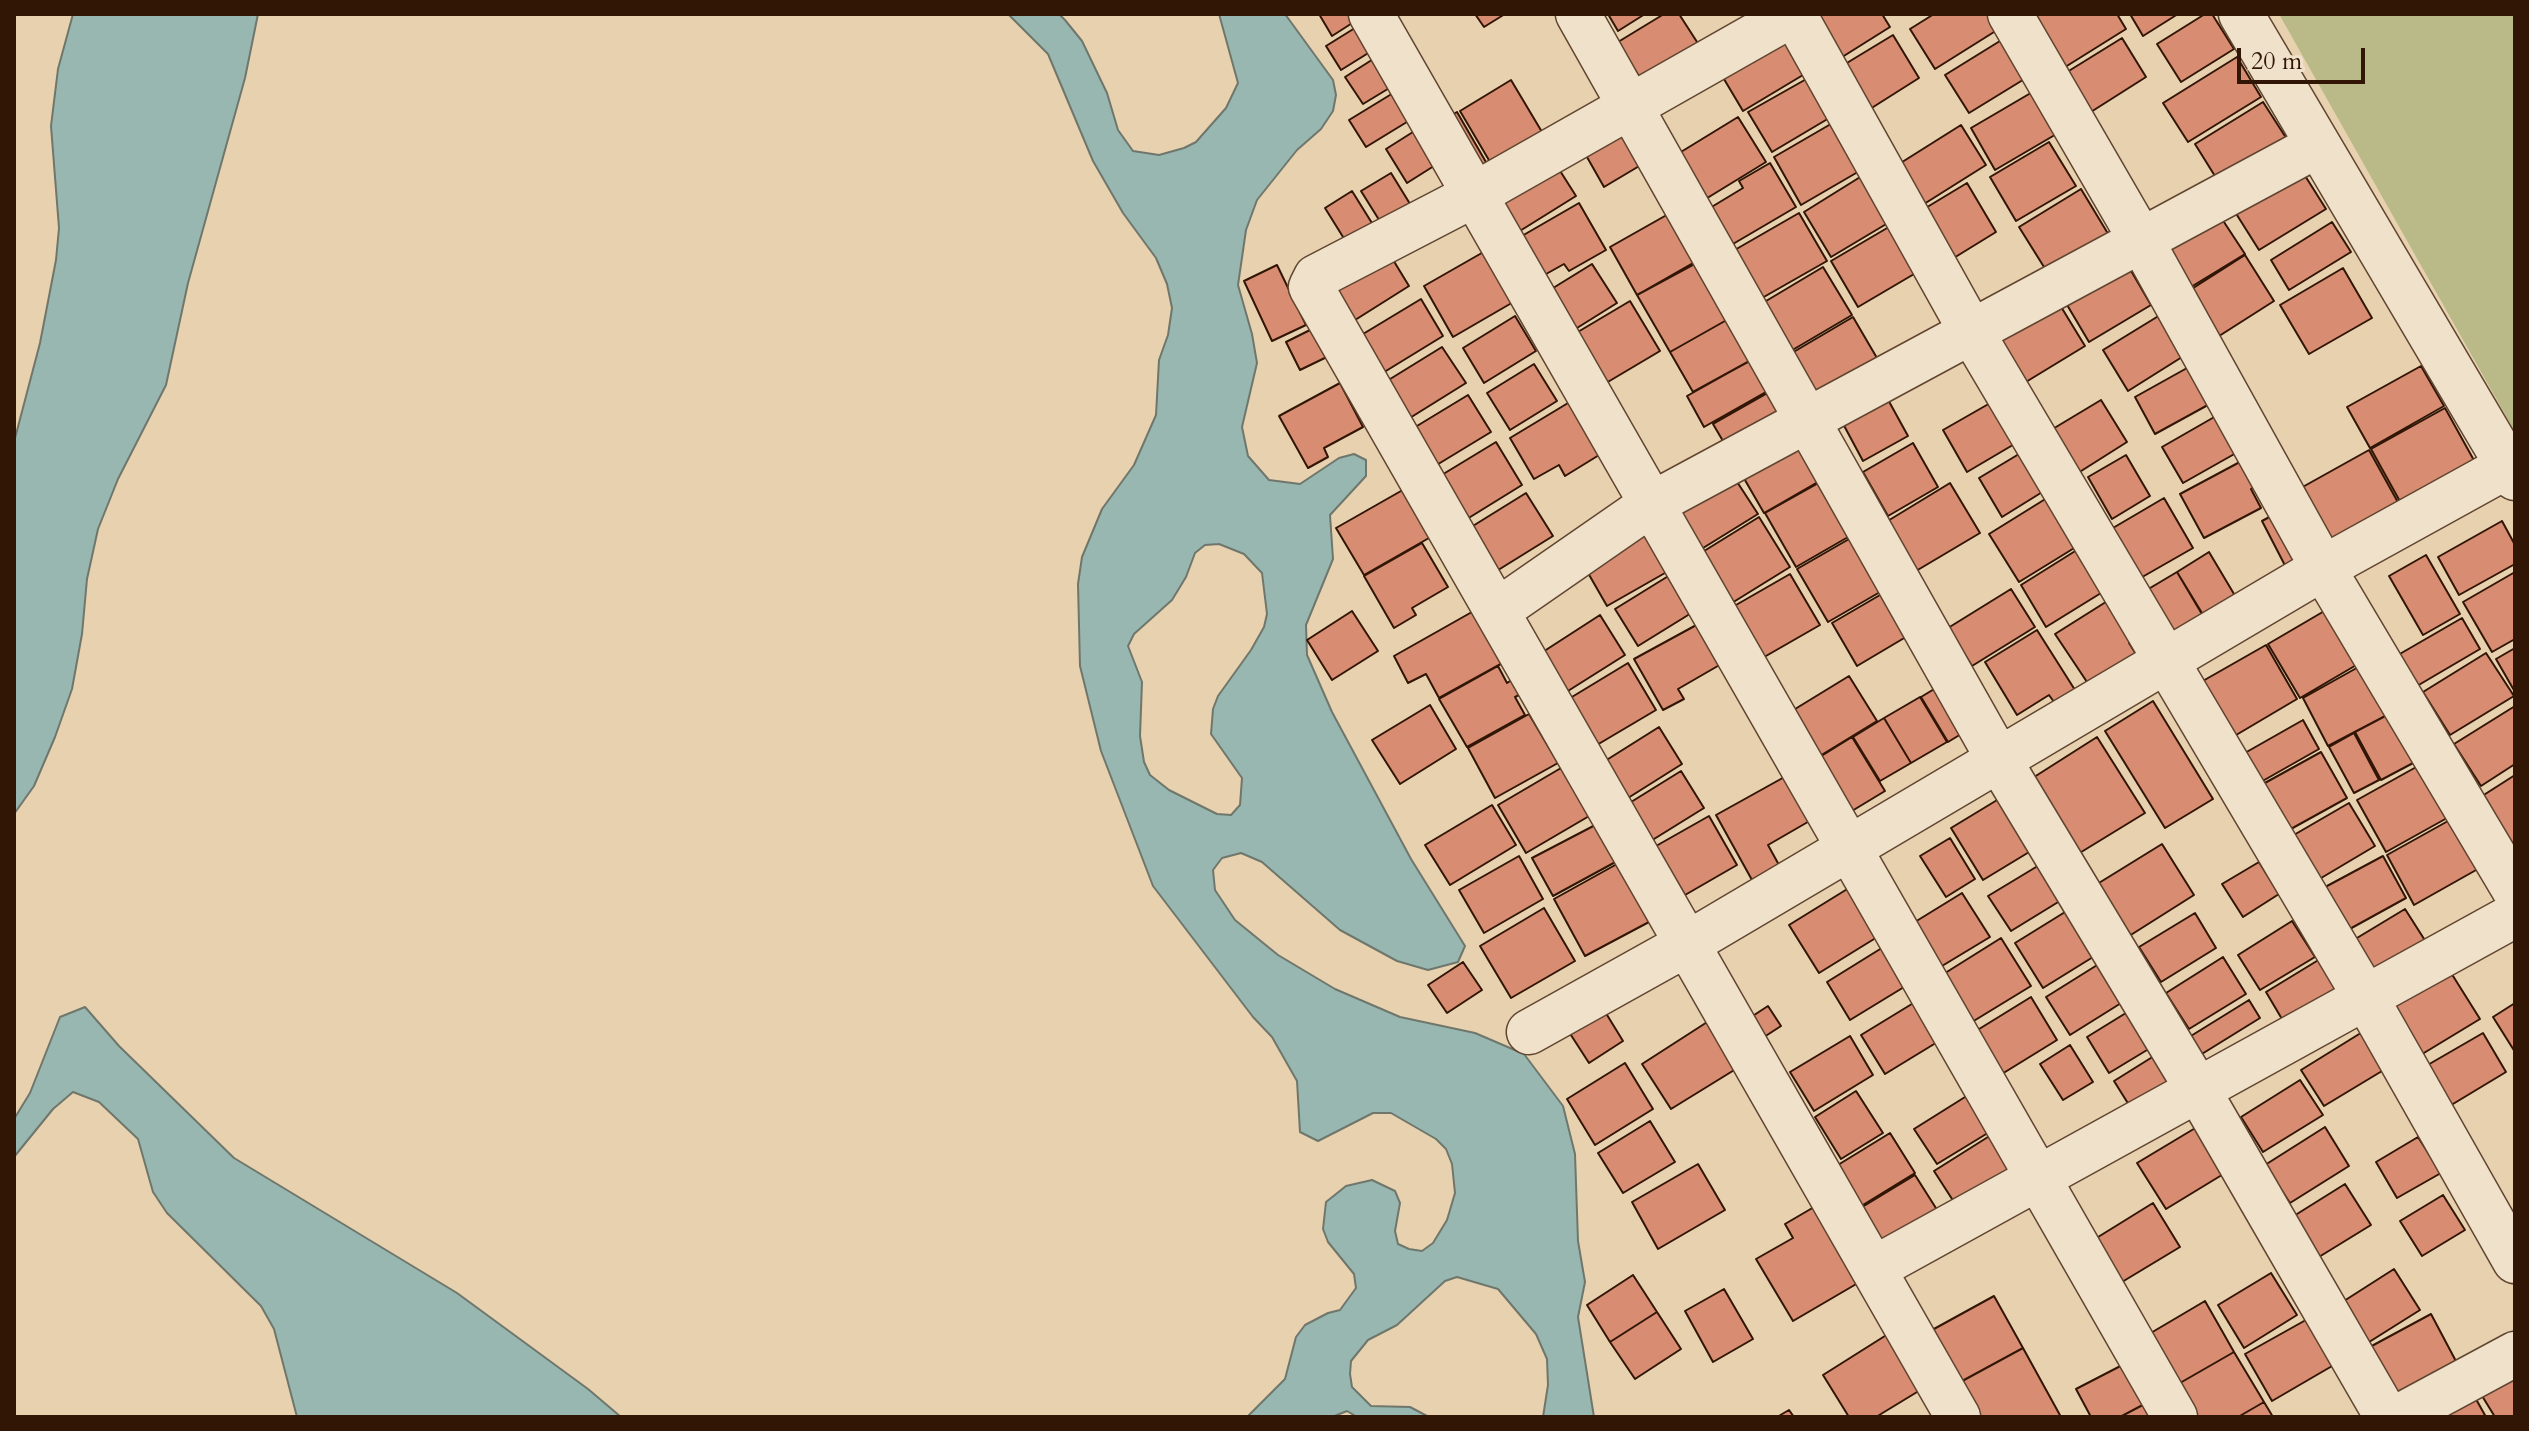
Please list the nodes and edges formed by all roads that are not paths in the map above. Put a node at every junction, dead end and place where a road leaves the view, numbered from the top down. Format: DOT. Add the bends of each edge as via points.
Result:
graph roads {
  1 [pos="1371,14"];
  2 [pos="1578,14"];
  3 [pos="1794,14"];
  4 [pos="2010,14"];
  5 [pos="2241,14"];
  6 [pos="1630,106"];
  7 [pos="2318,145"];
  8 [pos="1474,195"];
  9 [pos="2141,240"];
  10 [pos="1971,331"];
  11 [pos="1810,420"];
  12 [pos="2513,469"];
  13 [pos="1650,505"];
  14 [pos="2323,568"];
  15 [pos="1497,611"];
  16 [pos="2167,661"];
  17 [pos="1999,760"];
  18 [pos="1849,848"];
  19 [pos="2515,891"];
  20 [pos="2515,915"];
  21 [pos="1687,944"];
  22 [pos="2366,998"];
  23 [pos="1529,1032"];
  24 [pos="2198,1090"];
  25 [pos="2038,1178"];
  26 [pos="2515,1261"];
  27 [pos="1873,1269"];
  28 [pos="2515,1354"];
  29 [pos="1958,1417"];
  30 [pos="2175,1417"];
  31 [pos="2387,1417"];
  32 [pos="2398,1417"];
  1 -- 8 [label="street"];
  2 -- 6 [label="street"];
  3 -- 6 [label="street"];
  3 -- 10 [label="street"];
  4 -- 9 [label="street"];
  5 -- 7 [label="street"];
  6 -- 8 [label="street"];
  6 -- 11 [label="street"];
  7 -- 9 [label="street"];
  7 -- 12 [label="street"];
  8 -- 13 [label="street"];
  8 -- 15 [label="street" via="1316,277 1311,287"];
  9 -- 10 [label="street"];
  9 -- 14 [label="street"];
  10 -- 11 [label="street"];
  10 -- 16 [label="street"];
  11 -- 13 [label="street"];
  11 -- 17 [label="street"];
  12 -- 14 [label="street"];
  13 -- 15 [label="street"];
  13 -- 18 [label="street"];
  14 -- 16 [label="street"];
  14 -- 19 [label="street"];
  15 -- 21 [label="street"];
  16 -- 17 [label="street"];
  16 -- 22 [label="street"];
  17 -- 18 [label="street"];
  17 -- 24 [label="street"];
  18 -- 21 [label="street"];
  18 -- 25 [label="street"];
  20 -- 22 [label="street"];
  21 -- 23 [label="street"];
  21 -- 27 [label="street"];
  22 -- 24 [label="street"];
  22 -- 26 [label="street"];
  24 -- 25 [label="street"];
  24 -- 31 [label="street"];
  25 -- 27 [label="street"];
  25 -- 30 [label="street"];
  27 -- 29 [label="street"];
  28 -- 32 [label="street"];
}
